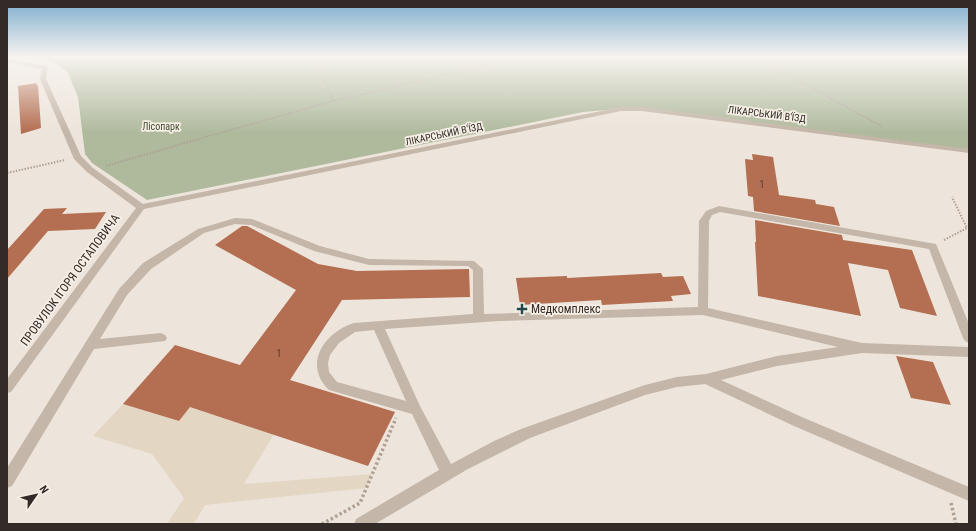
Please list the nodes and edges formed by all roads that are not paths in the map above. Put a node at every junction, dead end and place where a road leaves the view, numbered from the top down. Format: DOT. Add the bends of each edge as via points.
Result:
graph roads {
  1 [pos="44,82"];
  2 [pos="969,151"];
  3 [pos="141,207"];
  4 [pos="703,311"];
  5 [pos="479,319"];
  6 [pos="377,325"];
  7 [pos="161,338"];
  8 [pos="969,338"];
  9 [pos="91,345"];
  10 [pos="862,348"];
  11 [pos="969,352"];
  12 [pos="706,379"];
  13 [pos="7,388"];
  14 [pos="416,410"];
  15 [pos="448,473"];
  16 [pos="7,481"];
  17 [pos="969,494"];
  18 [pos="361,524"];
  1 -- 3 [label="street" via="77,157 90,170"];
  2 -- 3 [label="street, ЛІКАРСЬКИЙ В'ЇЗД" via="642,109 621,109"];
  3 -- 13 [label="street, ПРОВУЛОК ІГОРЯ ОСТАПОВИЧА"];
  4 -- 5 [label="street"];
  4 -- 8 [label="street" via="704,221 709,213 718,209 933,246"];
  4 -- 10 [label="street"];
  5 -- 6 [label="street"];
  5 -- 9 [label="street" via="478,269 470,263 370,262 317,249 252,222 235,221 201,231 148,266 123,292"];
  6 -- 14 [label="street"];
  6 -- 14 [label="street" via="352,328 338,336 324,354 324,376 333,386"];
  7 -- 9 [label="street"];
  9 -- 16 [label="street"];
  10 -- 11 [label="street"];
  10 -- 12 [label="street" via="777,361"];
  12 -- 15 [label="street" via="677,382 645,390 549,424 499,445"];
  12 -- 17 [label="street" via="799,422"];
  14 -- 15 [label="street"];
  15 -- 18 [label="street"];
}
